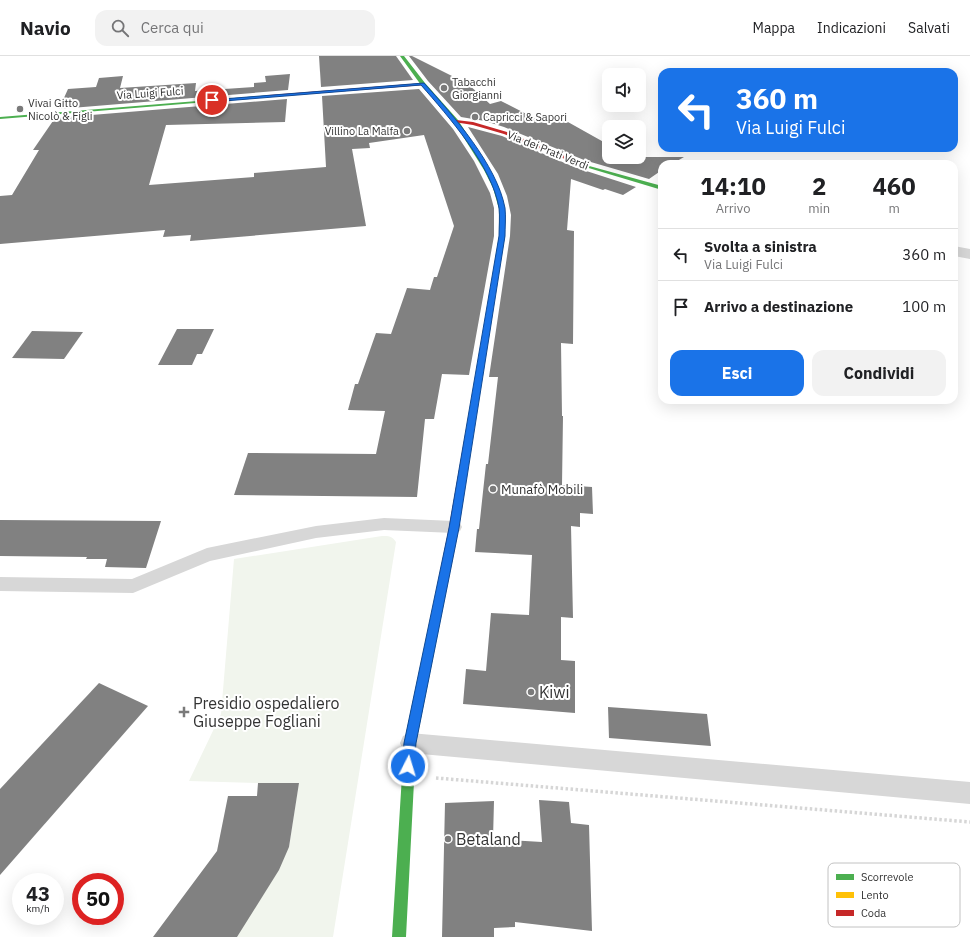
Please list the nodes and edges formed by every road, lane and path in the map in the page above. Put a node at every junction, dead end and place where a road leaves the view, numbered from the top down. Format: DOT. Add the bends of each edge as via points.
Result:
graph roads {
  1 [pos="402,56"];
  2 [pos="423,84"];
  3 [pos="0,118"];
  4 [pos="456,121"];
  5 [pos="658,187"];
  6 [pos="958,252"];
  7 [pos="970,254"];
  8 [pos="454,528"];
  9 [pos="0,584"];
  10 [pos="410,743"];
  11 [pos="407,778"];
  12 [pos="970,792"];
  13 [pos="970,822"];
  14 [pos="399,937"];
  1 -- 2 [label="main road"];
  2 -- 3 [label="main road, Via Luigi Fulci"];
  2 -- 4 [label="main road"];
  4 -- 5 [label="main road, Via dei Prati Verdi" via="472,122 499,130 595,169"];
  4 -- 8 [label="main road" via="496,188 502,209 502,236"];
  6 -- 7 [label="street"];
  8 -- 9 [label="lane" via="384,524 316,532 207,556 133,586"];
  8 -- 10 [label="main road"];
  10 -- 11 [label="main road"];
  10 -- 12 [label="lane"];
  11 -- 13 [label="path" via="443,778"];
  11 -- 14 [label="main road"];
}
